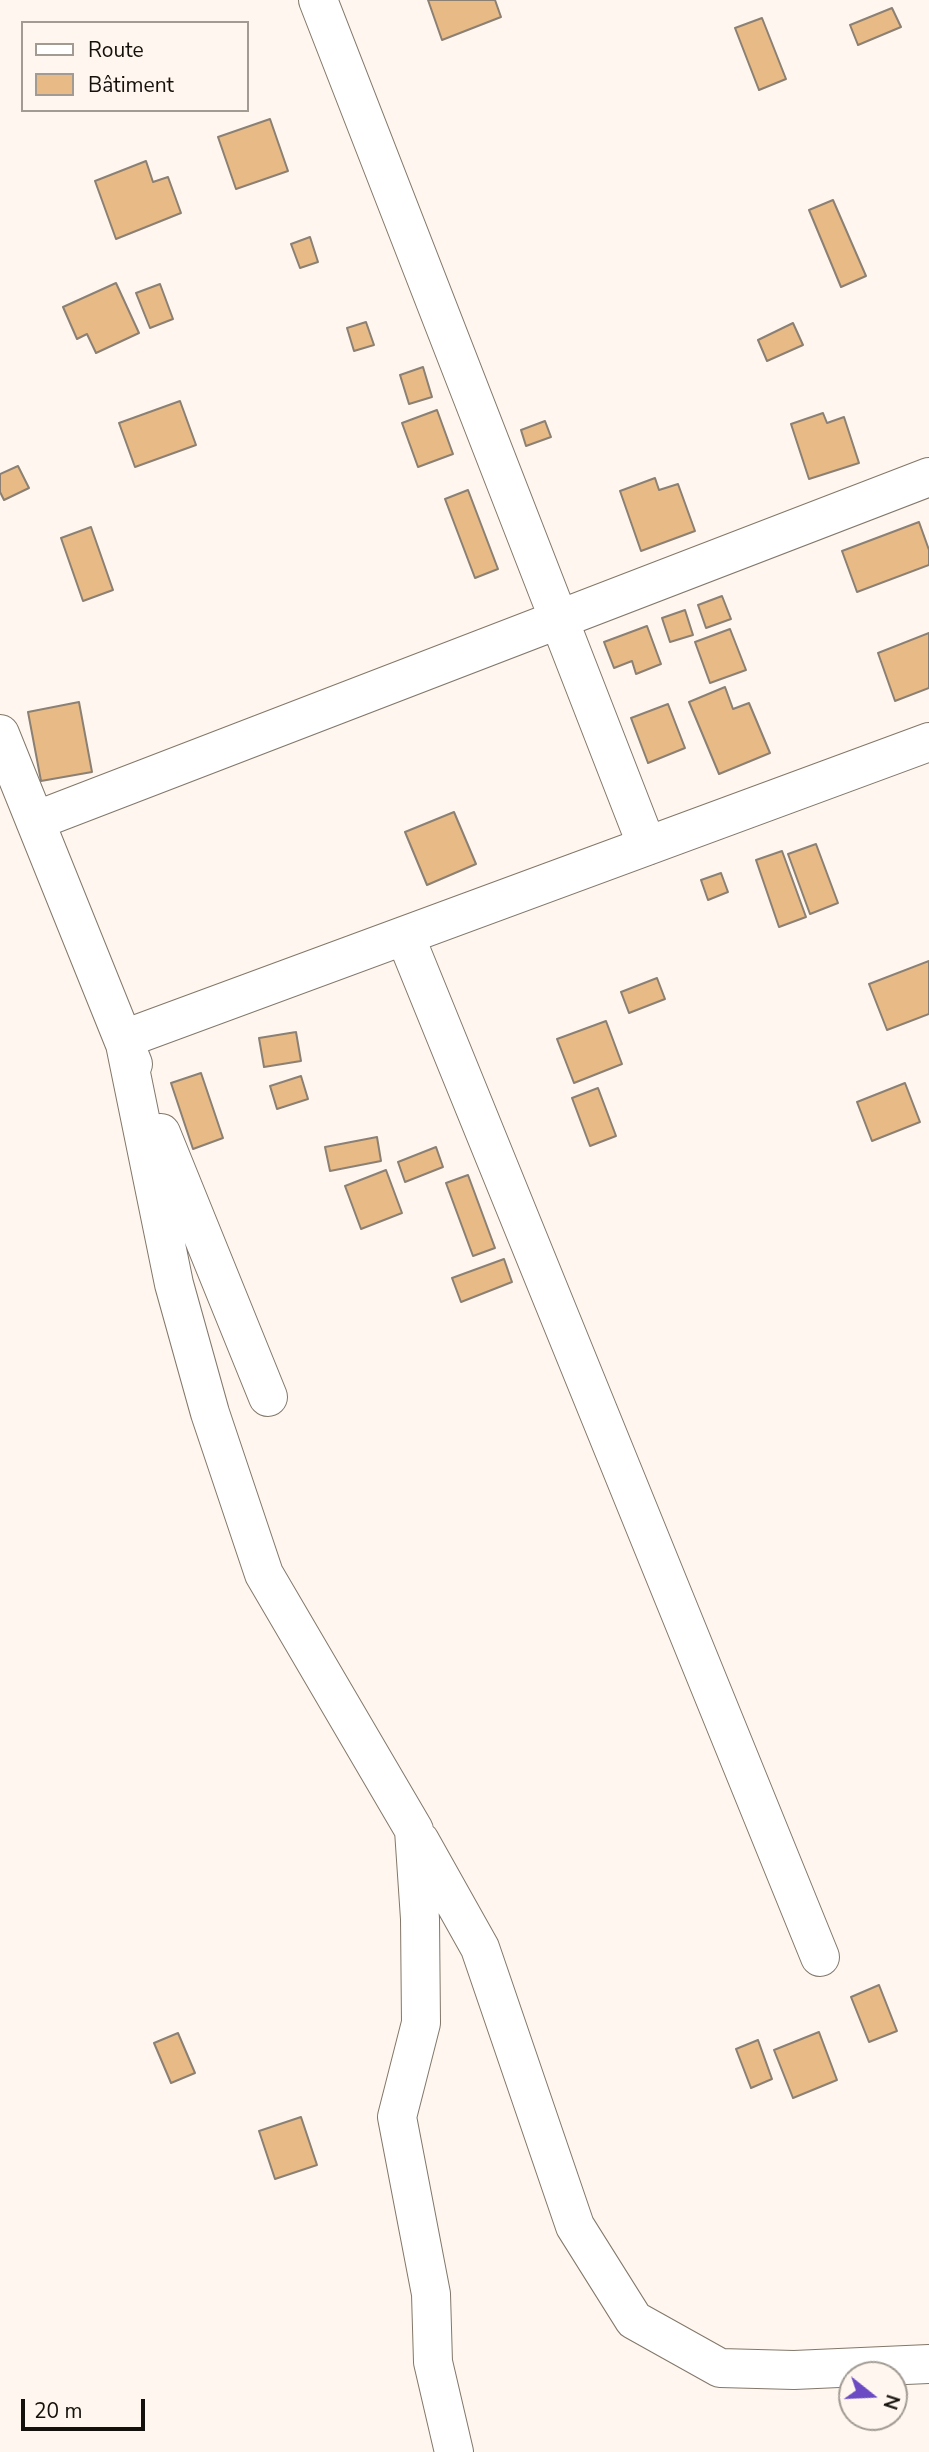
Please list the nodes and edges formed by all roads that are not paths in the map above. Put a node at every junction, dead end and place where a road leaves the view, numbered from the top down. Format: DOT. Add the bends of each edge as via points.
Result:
graph roads {
  1 [pos="318,0"];
  2 [pos="929,477"];
  3 [pos="559,620"];
  4 [pos="0,734"];
  5 [pos="929,742"];
  6 [pos="35,821"];
  7 [pos="646,846"];
  8 [pos="405,936"];
  9 [pos="124,1039"];
  10 [pos="268,1397"];
  11 [pos="414,1830"];
  12 [pos="820,1957"];
  13 [pos="929,2364"];
  14 [pos="454,2452"];
  1 -- 3 [label="street"];
  2 -- 3 [label="street"];
  3 -- 6 [label="street"];
  3 -- 7 [label="street"];
  4 -- 6 [label="street"];
  5 -- 7 [label="street"];
  6 -- 9 [label="street"];
  7 -- 8 [label="street"];
  8 -- 9 [label="street"];
  8 -- 12 [label="street"];
  9 -- 10 [label="street"];
  9 -- 11 [label="street" via="174,1284 210,1413 264,1574"];
  11 -- 13 [label="street" via="480,1948 575,2226 634,2320 720,2368"];
  11 -- 14 [label="street" via="421,2023 397,2117 431,2294 433,2362"];
}
